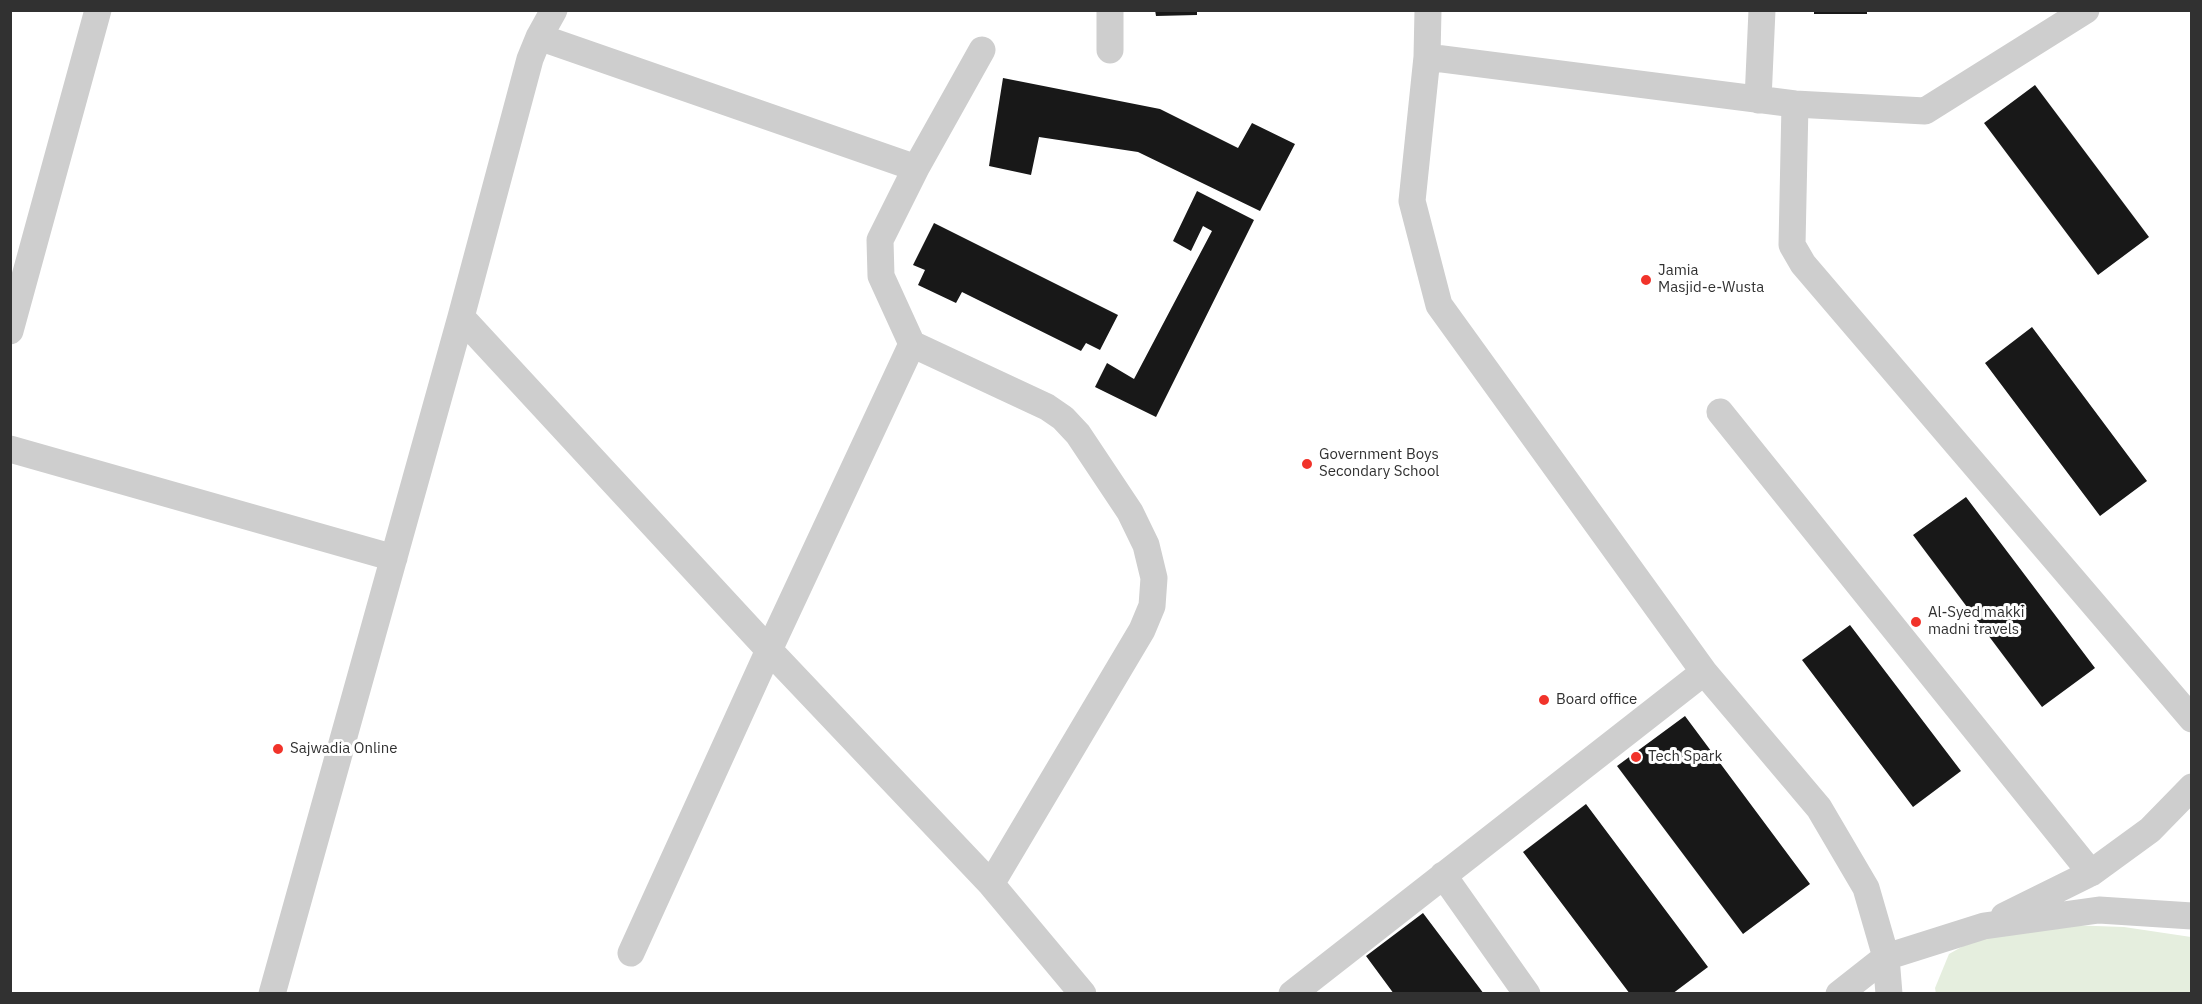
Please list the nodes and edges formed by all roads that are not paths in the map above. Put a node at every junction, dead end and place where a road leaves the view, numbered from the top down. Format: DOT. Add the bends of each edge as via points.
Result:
graph roads {
  1 [pos="98,10"];
  2 [pos="554,10"];
  3 [pos="1110,10"];
  4 [pos="1428,10"];
  5 [pos="1762,10"];
  6 [pos="2086,10"];
  7 [pos="539,37"];
  8 [pos="982,50"];
  9 [pos="1110,50"];
  10 [pos="1427,57"];
  11 [pos="1758,100"];
  12 [pos="1796,104"];
  13 [pos="916,168"];
  14 [pos="461,317"];
  15 [pos="10,331"];
  16 [pos="912,344"];
  17 [pos="1720,412"];
  18 [pos="10,449"];
  19 [pos="394,558"];
  20 [pos="769,650"];
  21 [pos="1704,672"];
  22 [pos="2192,719"];
  23 [pos="2192,787"];
  24 [pos="2091,873"];
  25 [pos="1443,875"];
  26 [pos="991,884"];
  27 [pos="2192,916"];
  28 [pos="1984,926"];
  29 [pos="632,953"];
  30 [pos="1886,957"];
  31 [pos="272,993"];
  32 [pos="1083,993"];
  33 [pos="1292,993"];
  34 [pos="1527,993"];
  35 [pos="1839,993"];
  36 [pos="1889,993"];
  1 -- 15 [label="street"];
  2 -- 7 [label="street"];
  3 -- 9 [label="street"];
  4 -- 10 [label="street"];
  5 -- 11 [label="street"];
  6 -- 12 [label="street" via="1925,111"];
  7 -- 13 [label="street"];
  7 -- 14 [label="street"];
  8 -- 13 [label="street"];
  10 -- 11 [label="street"];
  10 -- 21 [label="street" via="1412,201 1439,305"];
  11 -- 12 [label="street"];
  12 -- 22 [label="street" via="1792,245 1803,264"];
  13 -- 16 [label="street" via="880,240 881,276"];
  14 -- 19 [label="street"];
  14 -- 20 [label="street"];
  16 -- 20 [label="street"];
  16 -- 26 [label="street" via="1063,418 1130,512 1146,545 1154,578 1152,606 1142,630"];
  17 -- 24 [label="street"];
  18 -- 19 [label="street"];
  19 -- 31 [label="street"];
  20 -- 26 [label="street"];
  20 -- 29 [label="street"];
  21 -- 25 [label="street"];
  21 -- 30 [label="street" via="1819,808 1866,888"];
  23 -- 24 [label="street" via="2150,830"];
  24 -- 28 [label="street"];
  25 -- 33 [label="street"];
  25 -- 34 [label="street"];
  26 -- 32 [label="street"];
  27 -- 28 [label="street" via="2099,910"];
  28 -- 30 [label="street"];
  30 -- 35 [label="street"];
  30 -- 36 [label="street"];
}
